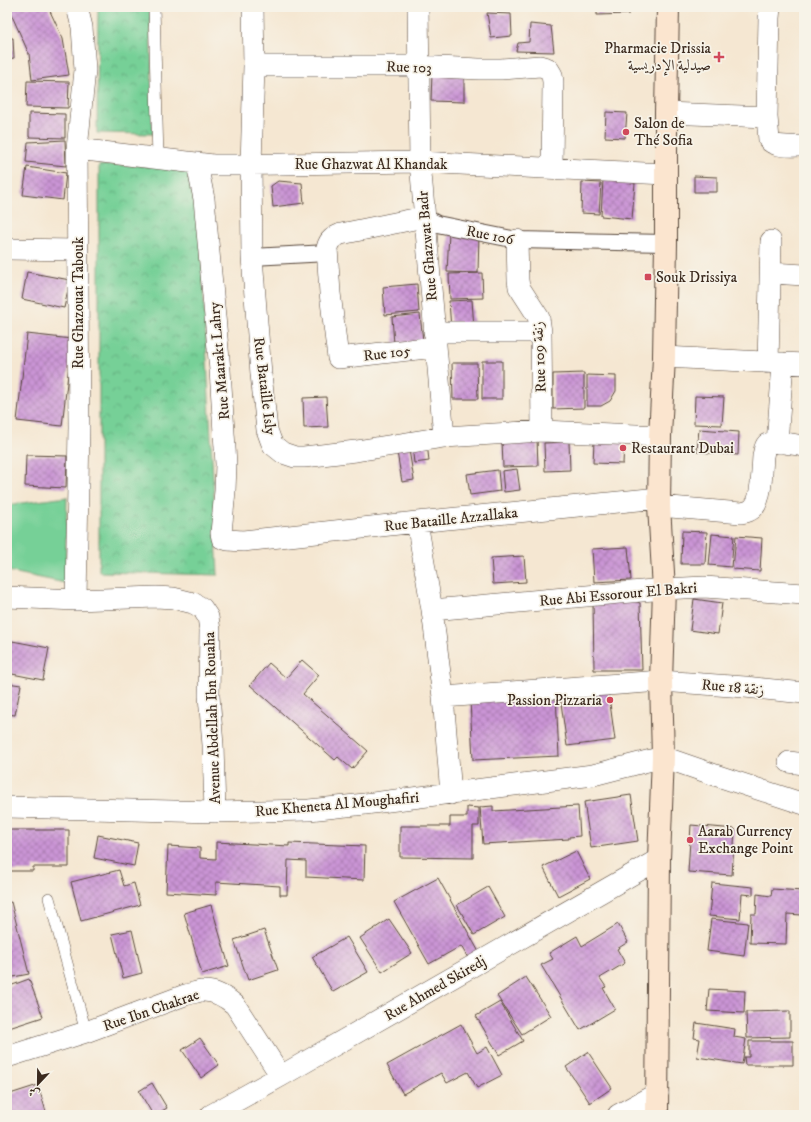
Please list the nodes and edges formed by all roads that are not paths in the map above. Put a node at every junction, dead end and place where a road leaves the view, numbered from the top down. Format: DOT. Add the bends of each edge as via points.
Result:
graph roads {
  1 [pos="76,7"];
  2 [pos="154,7"];
  3 [pos="253,7"];
  4 [pos="418,7"];
  5 [pos="668,7"];
  6 [pos="770,7"];
  7 [pos="254,66"];
  8 [pos="418,66"];
  9 [pos="666,113"];
  10 [pos="767,117"];
  11 [pos="804,146"];
  12 [pos="77,149"];
  13 [pos="158,159"];
  14 [pos="420,162"];
  15 [pos="197,164"];
  16 [pos="251,165"];
  17 [pos="552,168"];
  18 [pos="665,174"];
  19 [pos="424,217"];
  20 [pos="517,240"];
  21 [pos="772,241"];
  22 [pos="666,244"];
  23 [pos="7,249"];
  24 [pos="78,250"];
  25 [pos="328,252"];
  26 [pos="252,258"];
  27 [pos="771,274"];
  28 [pos="804,275"];
  29 [pos="541,332"];
  30 [pos="435,339"];
  31 [pos="664,356"];
  32 [pos="776,363"];
  33 [pos="804,364"];
  34 [pos="542,431"];
  35 [pos="660,436"];
  36 [pos="444,437"];
  37 [pos="777,443"];
  38 [pos="804,446"];
  39 [pos="659,502"];
  40 [pos="417,522"];
  41 [pos="243,540"];
  42 [pos="664,589"];
  43 [pos="804,594"];
  44 [pos="7,597"];
  45 [pos="76,600"];
  46 [pos="432,610"];
  47 [pos="662,681"];
  48 [pos="804,693"];
  49 [pos="443,697"];
  50 [pos="663,757"];
  51 [pos="451,794"];
  52 [pos="804,804"];
  53 [pos="7,807"];
  54 [pos="215,812"];
  55 [pos="659,859"];
  56 [pos="49,898"];
  57 [pos="86,1032"];
  58 [pos="7,1057"];
  59 [pos="281,1076"];
  60 [pos="658,1093"];
  61 [pos="211,1115"];
  62 [pos="618,1115"];
  63 [pos="657,1115"];
  1 -- 12 [label="street, Rue Ghazouat Tabouk" via="82,27 85,70"];
  2 -- 13 [label="lane"];
  3 -- 7 [label="street, Rue Bataille Isly"];
  4 -- 8 [label="street, Rue Ghazwat Badr"];
  5 -- 9 [label="main road"];
  6 -- 10 [label="street"];
  7 -- 8 [label="street, Rue 103"];
  7 -- 16 [label="street, Rue Bataille Isly"];
  8 -- 14 [label="street, Rue Ghazwat Badr"];
  8 -- 17 [label="street, Rue 103" via="501,69 540,66 549,70 553,82"];
  9 -- 10 [label="street"];
  9 -- 18 [label="main road"];
  10 -- 11 [label="street" via="771,143"];
  12 -- 13 [label="street, Rue Ghazwat Al Khandak"];
  12 -- 24 [label="street, Rue Ghazouat Tabouk"];
  13 -- 15 [label="street, Rue Ghazwat Al Khandak"];
  14 -- 16 [label="street, Rue Ghazwat Al Khandak"];
  14 -- 17 [label="street, Rue Ghazwat Al Khandak"];
  14 -- 19 [label="street, Rue Ghazwat Badr"];
  15 -- 16 [label="street, Rue Ghazwat Al Khandak"];
  15 -- 41 [label="street, Rue Maarakt Lahry" via="204,199 220,370 226,464 221,533 225,539"];
  16 -- 26 [label="street, Rue Bataille Isly"];
  17 -- 18 [label="street, Rue Ghazwat Al Khandak"];
  18 -- 22 [label="main road"];
  19 -- 20 [label="street, Rue 106" via="437,224"];
  19 -- 25 [label="street" via="342,234 330,240"];
  19 -- 30 [label="street, Rue Ghazwat Badr"];
  20 -- 22 [label="street, Rue 106"];
  20 -- 29 [label="street, Rue 109 زنقة" via="519,287 539,318"];
  21 -- 27 [label="street"];
  22 -- 31 [label="main road"];
  23 -- 24 [label="street"];
  24 -- 45 [label="street, Rue Ghazouat Tabouk" via="79,427"];
  25 -- 26 [label="street"];
  25 -- 30 [label="street, Rue 105" via="338,358"];
  26 -- 36 [label="street, Rue Bataille Isly" via="267,430 271,441 278,449 288,456 312,457"];
  27 -- 28 [label="street"];
  27 -- 32 [label="street"];
  29 -- 30 [label="street, Rue 105"];
  29 -- 34 [label="street, Rue 109 زنقة"];
  30 -- 36 [label="street, Rue Ghazwat Badr"];
  31 -- 32 [label="street"];
  31 -- 35 [label="main road"];
  32 -- 33 [label="street"];
  32 -- 37 [label="street"];
  34 -- 35 [label="street, Rue Bataille Isly"];
  34 -- 36 [label="street, Rue Bataille Isly"];
  35 -- 39 [label="main road"];
  37 -- 38 [label="street"];
  37 -- 39 [label="street, Rue Bataille Azzallaka" via="767,444 764,449 758,499 754,508 750,510 741,513"];
  39 -- 40 [label="street, Rue Bataille Azzallaka"];
  39 -- 42 [label="main road"];
  40 -- 41 [label="street, Rue Bataille Azzallaka"];
  40 -- 46 [label="street"];
  42 -- 43 [label="street, Rue Abi Essorour El Bakri" via="704,587"];
  42 -- 46 [label="street, Rue Abi Essorour El Bakri"];
  42 -- 47 [label="main road"];
  44 -- 45 [label="street, Avenue Abdellah Ibn Rouaha"];
  45 -- 54 [label="street, Avenue Abdellah Ibn Rouaha" via="173,598 193,603 205,612 210,630 209,696"];
  46 -- 49 [label="street"];
  47 -- 48 [label="street, Rue 18 زنقة"];
  47 -- 49 [label="street, Rue 18 زنقة"];
  47 -- 50 [label="main road"];
  49 -- 51 [label="street"];
  50 -- 51 [label="street, Rue Kheneta Al Moughafiri" via="593,775"];
  50 -- 52 [label="street"];
  50 -- 55 [label="main road"];
  51 -- 54 [label="street, Rue Kheneta Al Moughafiri" via="309,810"];
  53 -- 54 [label="street, Rue Kheneta Al Moughafiri"];
  55 -- 59 [label="street, Rue Ahmed Skiredj"];
  55 -- 60 [label="main road"];
  56 -- 57 [label="lane"];
  57 -- 58 [label="street, Rue Ibn Chakrae"];
  57 -- 59 [label="street, Rue Ibn Chakrae" via="185,995 201,991 213,992 235,1005"];
  59 -- 61 [label="street, Rue Ahmed Skiredj"];
  60 -- 62 [label="street"];
  60 -- 63 [label="main road"];
}
